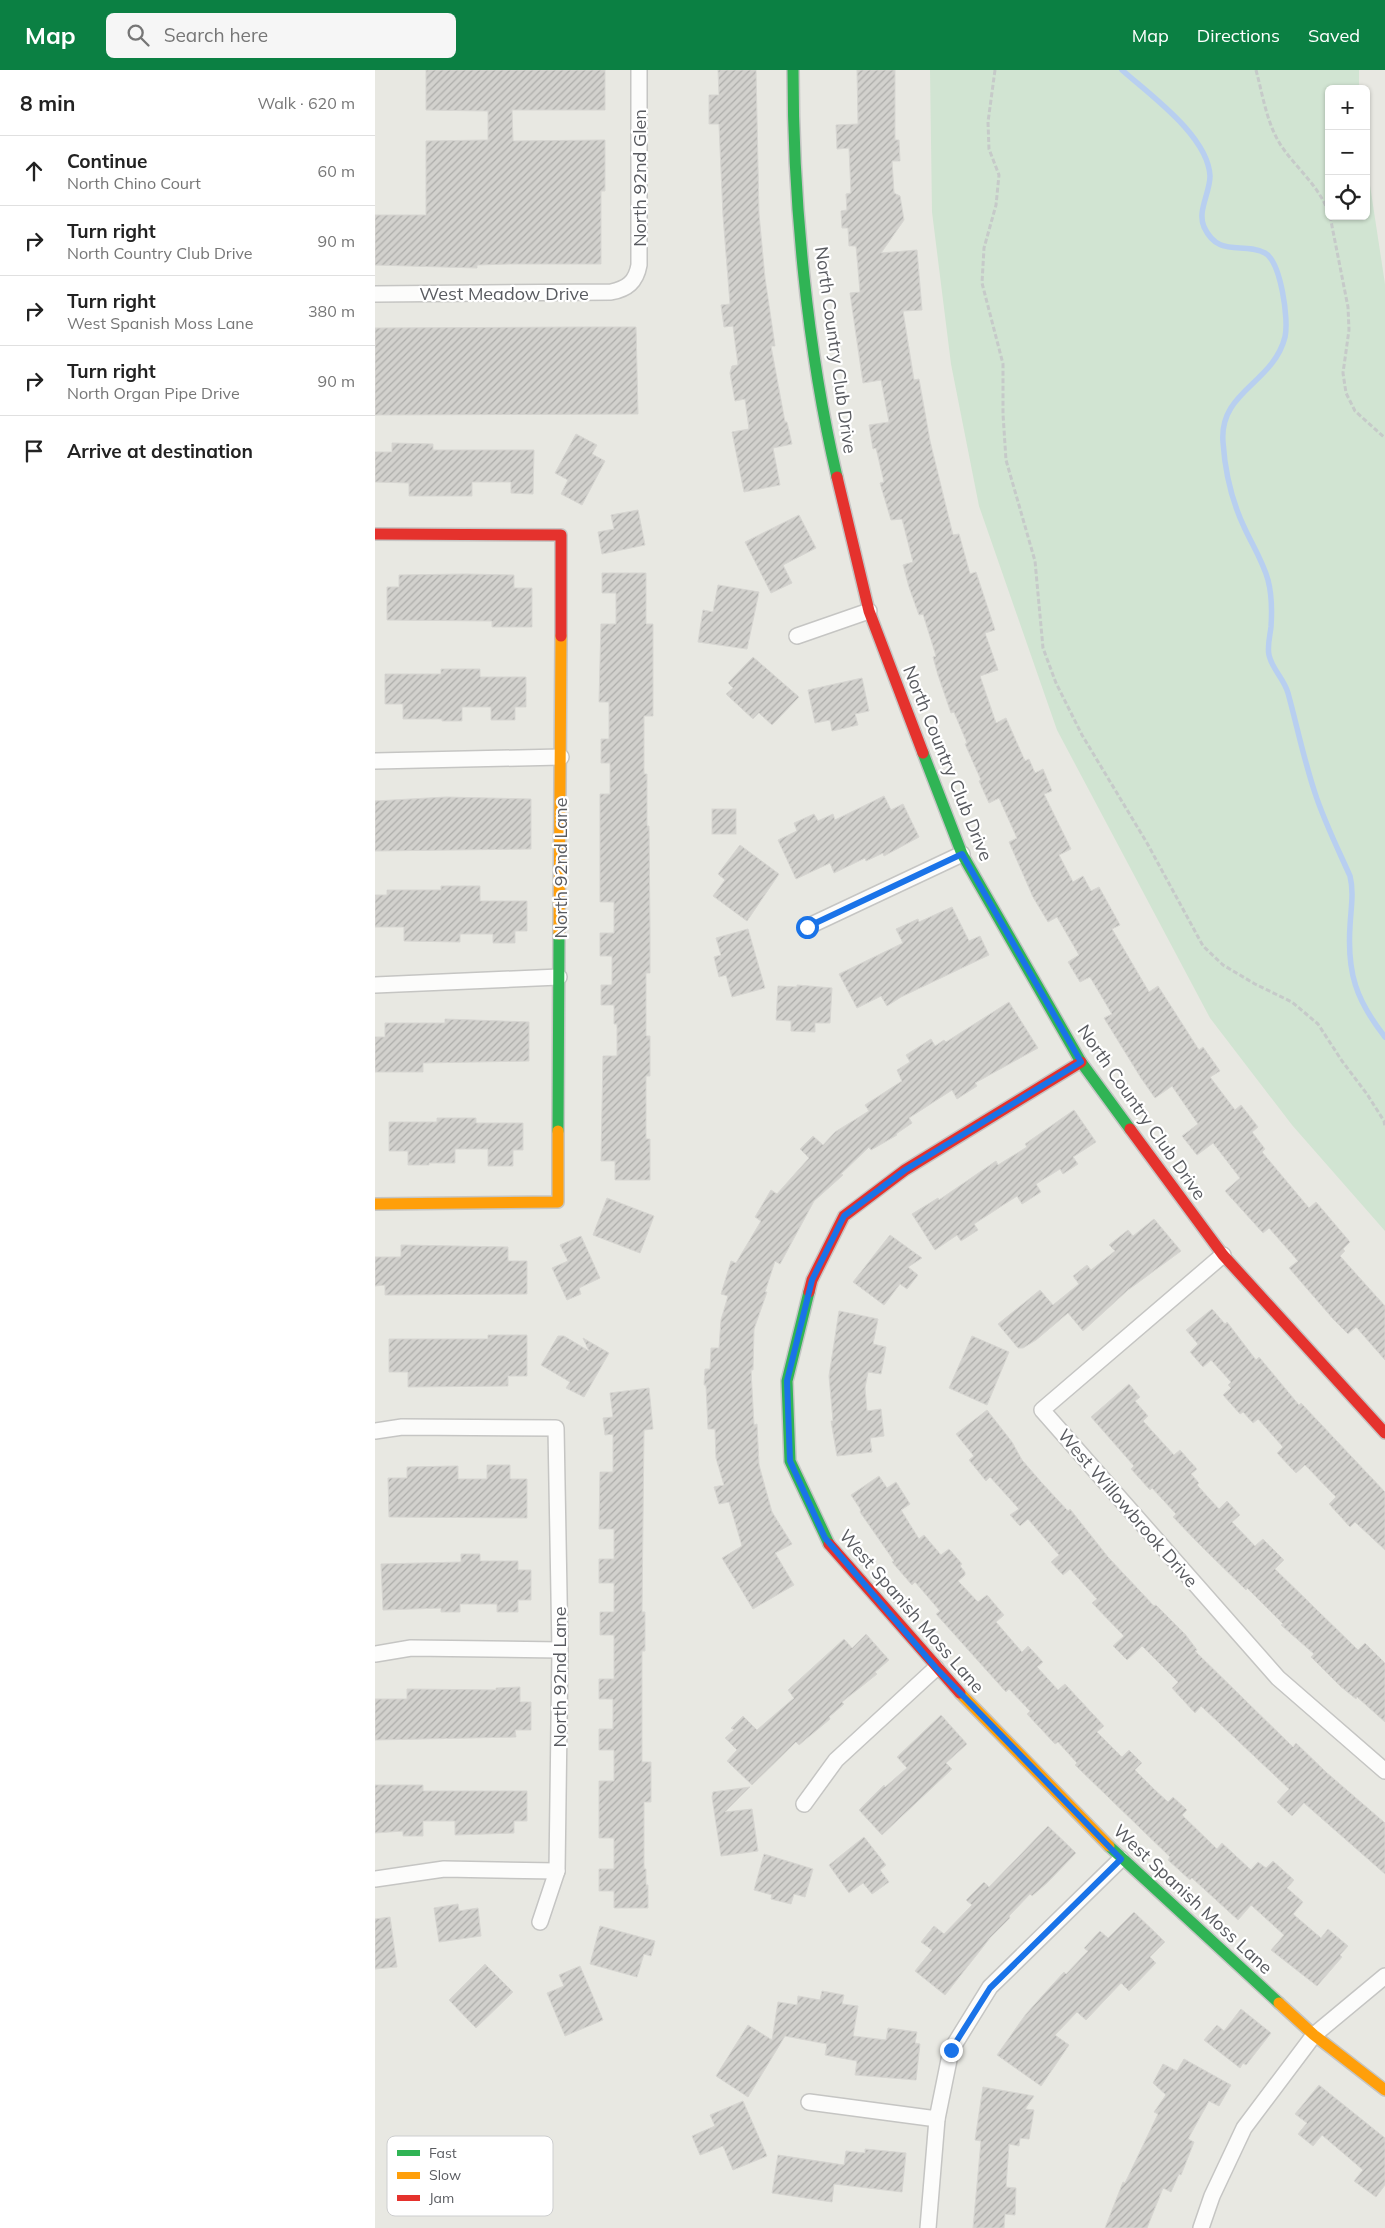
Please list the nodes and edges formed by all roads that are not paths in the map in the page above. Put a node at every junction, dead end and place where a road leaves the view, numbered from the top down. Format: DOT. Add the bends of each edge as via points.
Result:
graph roads {
  1 [pos="639,70"];
  2 [pos="793,70"];
  3 [pos="631,284"];
  4 [pos="375,294"];
  5 [pos="375,534"];
  6 [pos="869,611"];
  7 [pos="797,636"];
  8 [pos="561,757"];
  9 [pos="375,761"];
  10 [pos="962,854"];
  11 [pos="807,927"];
  12 [pos="559,977"];
  13 [pos="375,985"];
  14 [pos="1081,1062"];
  15 [pos="375,1204"];
  16 [pos="1223,1255"];
  17 [pos="375,1431"];
  18 [pos="1385,1433"];
  19 [pos="560,1650"];
  20 [pos="375,1654"];
  21 [pos="936,1668"];
  22 [pos="1385,1771"];
  23 [pos="804,1804"];
  24 [pos="1121,1859"];
  25 [pos="557,1871"];
  26 [pos="375,1879"];
  27 [pos="540,1922"];
  28 [pos="1385,1976"];
  29 [pos="1314,2035"];
  30 [pos="1385,2090"];
  31 [pos="809,2102"];
  32 [pos="937,2119"];
  33 [pos="928,2228"];
  34 [pos="1201,2228"];
  1 -- 3 [label="street, North 92nd Glen" via="639,265"];
  2 -- 6 [label="street, North Country Club Drive" via="793,134 805,276 824,421"];
  3 -- 4 [label="street, West Meadow Drive" via="623,290 611,292"];
  5 -- 8 [label="street, North 92nd Lane" via="561,535"];
  6 -- 7 [label="street"];
  6 -- 10 [label="street, North Country Club Drive"];
  8 -- 9 [label="street"];
  8 -- 12 [label="street, North 92nd Lane"];
  10 -- 11 [label="street"];
  10 -- 14 [label="street, North Country Club Drive"];
  12 -- 13 [label="street"];
  12 -- 15 [label="street, North 92nd Lane" via="559,1202"];
  14 -- 16 [label="street, North Country Club Drive"];
  14 -- 21 [label="street, West Spanish Moss Lane" via="905,1170 844,1216 812,1280 787,1381 790,1461 825,1538"];
  16 -- 18 [label="street, North Country Club Drive"];
  16 -- 22 [label="street, West Willowbrook Drive" via="1042,1410 1278,1678"];
  17 -- 19 [label="street, North 92nd Lane" via="402,1427 556,1428"];
  19 -- 20 [label="street" via="411,1648"];
  19 -- 25 [label="street, North 92nd Lane"];
  21 -- 23 [label="street" via="836,1760"];
  21 -- 24 [label="street, West Spanish Moss Lane"];
  24 -- 29 [label="street, West Spanish Moss Lane"];
  24 -- 32 [label="street" via="990,1988 951,2050"];
  25 -- 26 [label="street" via="444,1869"];
  25 -- 27 [label="street, North 92nd Lane"];
  28 -- 29 [label="street"];
  29 -- 30 [label="street, West Spanish Moss Lane"];
  29 -- 34 [label="street" via="1245,2128 1212,2196"];
  31 -- 32 [label="street"];
  32 -- 33 [label="street"];
}
